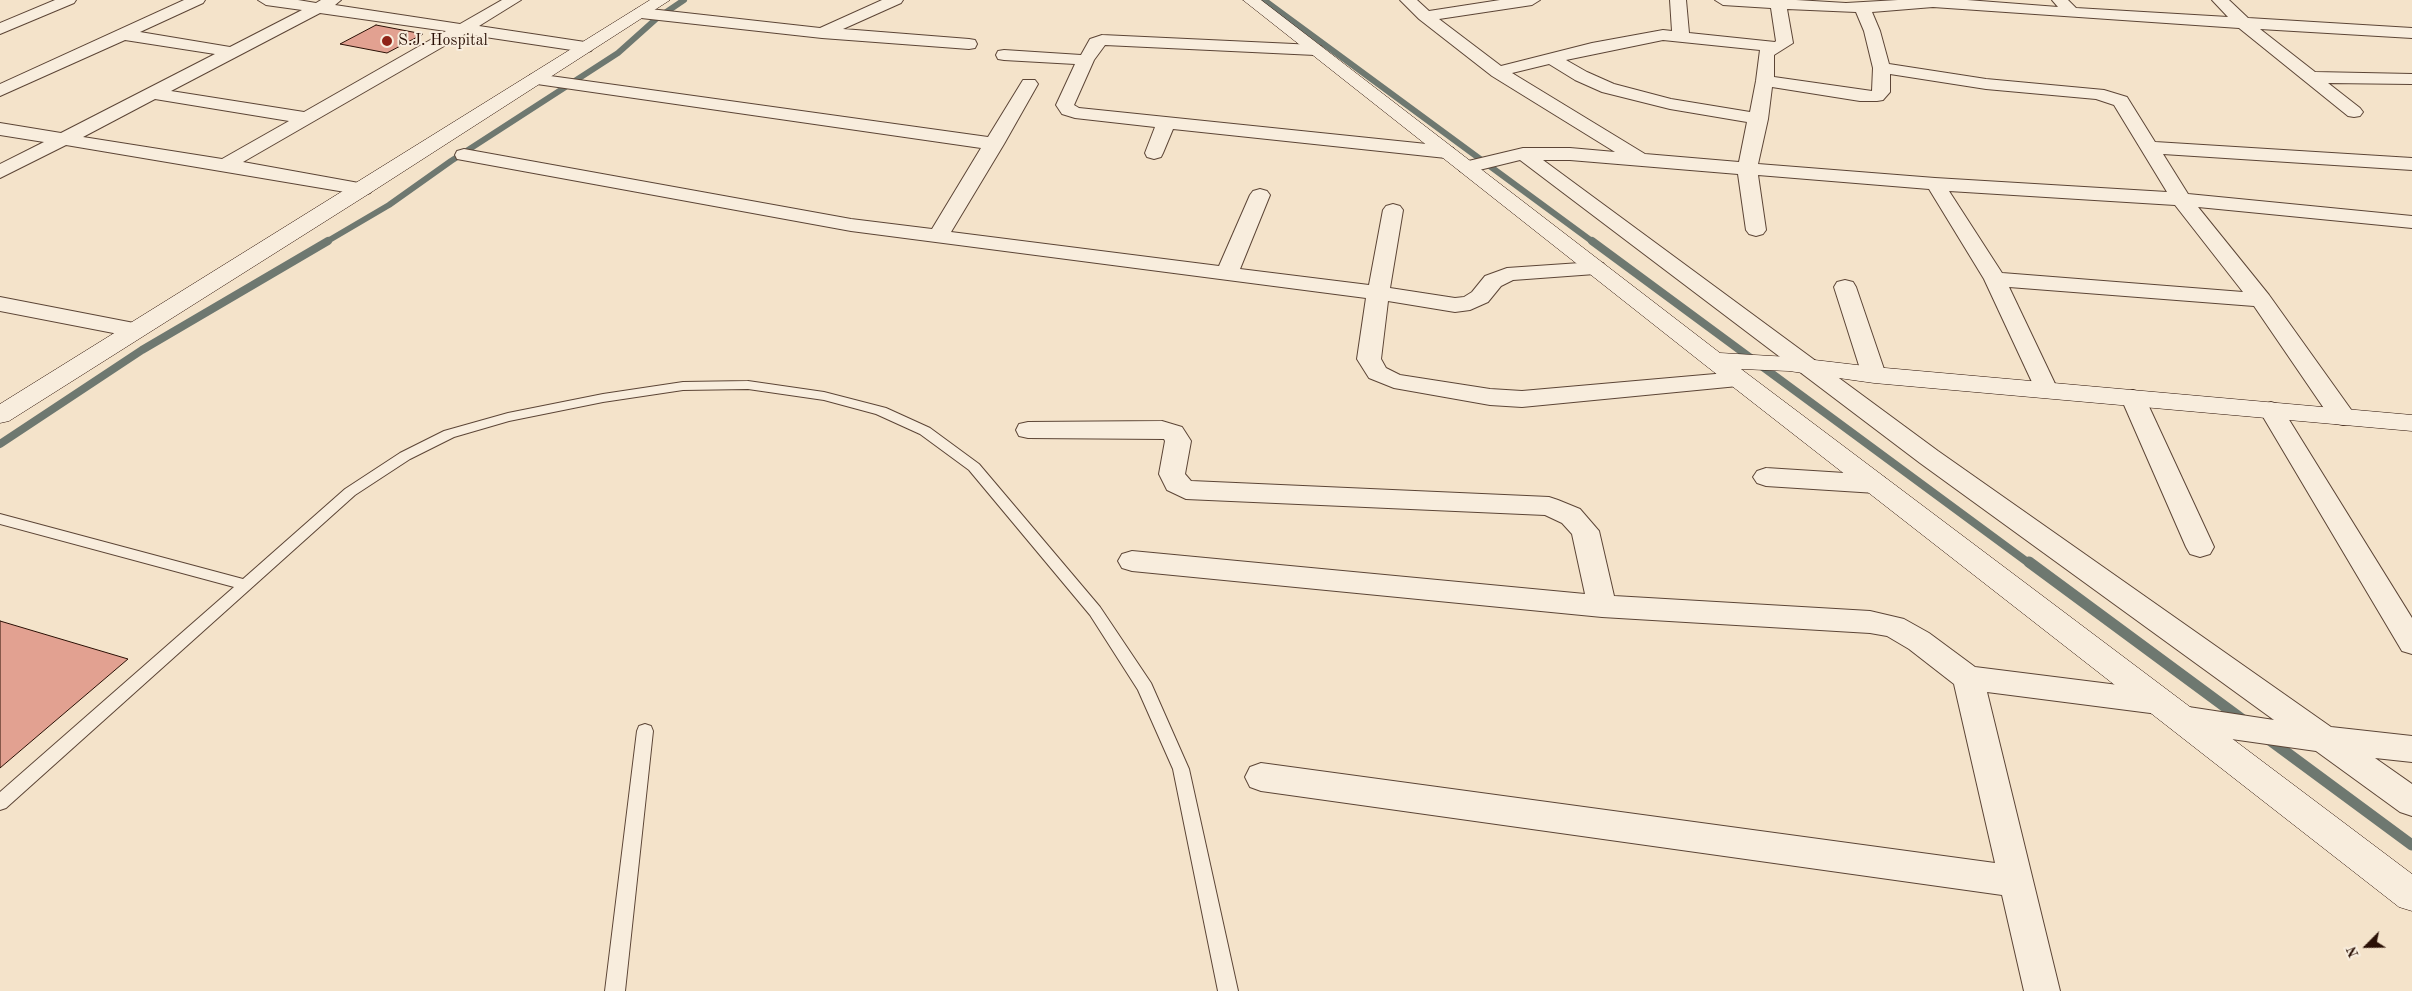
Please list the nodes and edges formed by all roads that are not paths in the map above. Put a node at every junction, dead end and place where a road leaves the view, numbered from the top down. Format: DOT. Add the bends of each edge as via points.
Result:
graph roads {
  1 [pos="68,0"];
  2 [pos="197,0"];
  3 [pos="266,0"];
  4 [pos="513,0"];
  5 [pos="895,0"];
  6 [pos="1251,0"];
  7 [pos="1408,0"];
  8 [pos="1532,0"];
  9 [pos="1678,0"];
  10 [pos="1723,0"];
  11 [pos="2060,0"];
  12 [pos="2220,0"];
  13 [pos="1907,2"];
  14 [pos="325,4"];
  15 [pos="1778,5"];
  16 [pos="1862,8"];
  17 [pos="655,11"];
  18 [pos="2071,13"];
  19 [pos="1425,16"];
  20 [pos="2243,23"];
  21 [pos="0,29"];
  22 [pos="462,29"];
  23 [pos="822,33"];
  24 [pos="2412,33"];
  25 [pos="121,34"];
  26 [pos="1681,36"];
  27 [pos="969,44"];
  28 [pos="585,47"];
  29 [pos="1776,48"];
  30 [pos="1315,50"];
  31 [pos="232,52"];
  32 [pos="1004,55"];
  33 [pos="1553,58"];
  34 [pos="1086,60"];
  35 [pos="1882,68"];
  36 [pos="1498,72"];
  37 [pos="2310,77"];
  38 [pos="542,79"];
  39 [pos="2412,79"];
  40 [pos="1765,81"];
  41 [pos="1029,84"];
  42 [pos="0,91"];
  43 [pos="153,93"];
  44 [pos="2354,112"];
  45 [pos="306,118"];
  46 [pos="1759,119"];
  47 [pos="1166,123"];
  48 [pos="0,129"];
  49 [pos="66,138"];
  50 [pos="995,144"];
  51 [pos="2148,147"];
  52 [pos="1446,152"];
  53 [pos="1154,153"];
  54 [pos="464,155"];
  55 [pos="1513,156"];
  56 [pos="1642,161"];
  57 [pos="2412,164"];
  58 [pos="225,165"];
  59 [pos="1474,166"];
  60 [pos="1747,169"];
  61 [pos="0,172"];
  62 [pos="1935,184"];
  63 [pos="363,189"];
  64 [pos="1260,195"];
  65 [pos="2181,199"];
  66 [pos="1393,210"];
  67 [pos="2402,221"];
  68 [pos="1756,230"];
  69 [pos="938,236"];
  70 [pos="2412,241"];
  71 [pos="1596,268"];
  72 [pos="1227,273"];
  73 [pos="1995,279"];
  74 [pos="1845,287"];
  75 [pos="1378,293"];
  76 [pos="2261,300"];
  77 [pos="0,304"];
  78 [pos="134,330"];
  79 [pos="1797,365"];
  80 [pos="1747,371"];
  81 [pos="1874,374"];
  82 [pos="2046,390"];
  83 [pos="2133,398"];
  84 [pos="2271,410"];
  85 [pos="0,415"];
  86 [pos="2343,417"];
  87 [pos="2412,423"];
  88 [pos="1028,430"];
  89 [pos="1766,477"];
  90 [pos="1876,484"];
  91 [pos="0,519"];
  92 [pos="2200,547"];
  93 [pos="1132,561"];
  94 [pos="246,585"];
  95 [pos="1602,606"];
  96 [pos="2412,643"];
  97 [pos="1968,678"];
  98 [pos="2170,711"];
  99 [pos="645,731"];
  100 [pos="2323,739"];
  101 [pos="2412,749"];
  102 [pos="1261,777"];
  103 [pos="2412,802"];
  104 [pos="0,803"];
  105 [pos="2015,882"];
  106 [pos="2412,895"];
  107 [pos="615,991"];
  108 [pos="1228,991"];
  109 [pos="2042,991"];
  1 -- 21 [label="street"];
  2 -- 25 [label="street"];
  3 -- 14 [label="street"];
  4 -- 22 [label="street"];
  5 -- 23 [label="street"];
  6 -- 30 [label="street"];
  7 -- 19 [label="street"];
  8 -- 19 [label="street"];
  9 -- 26 [label="street"];
  10 -- 15 [label="street"];
  11 -- 18 [label="street"];
  12 -- 20 [label="street"];
  13 -- 16 [label="street"];
  13 -- 18 [label="street"];
  14 -- 22 [label="street"];
  14 -- 31 [label="street"];
  15 -- 16 [label="street"];
  15 -- 29 [label="street" via="1785,43"];
  16 -- 35 [label="street" via="1872,30"];
  17 -- 23 [label="street"];
  17 -- 28 [label="street"];
  18 -- 20 [label="street"];
  19 -- 36 [label="street"];
  20 -- 24 [label="street"];
  20 -- 37 [label="street"];
  22 -- 28 [label="street"];
  22 -- 45 [label="street"];
  23 -- 27 [label="street"];
  25 -- 31 [label="street"];
  25 -- 42 [label="street"];
  26 -- 29 [label="street"];
  26 -- 33 [label="street" via="1645,37"];
  28 -- 38 [label="street"];
  29 -- 40 [label="street" via="1766,53"];
  30 -- 34 [label="street" via="1102,40 1096,43"];
  30 -- 52 [label="street"];
  31 -- 43 [label="street"];
  32 -- 34 [label="street"];
  33 -- 36 [label="street"];
  33 -- 46 [label="street" via="1608,88 1670,104"];
  34 -- 47 [label="street" via="1065,105 1068,110"];
  35 -- 40 [label="street" via="1881,92 1870,97"];
  35 -- 51 [label="street" via="1986,84 2110,96 2121,101"];
  36 -- 56 [label="street"];
  37 -- 39 [label="street"];
  37 -- 44 [label="street"];
  38 -- 50 [label="street"];
  38 -- 63 [label="street"];
  40 -- 46 [label="street"];
  41 -- 50 [label="street"];
  43 -- 45 [label="street"];
  43 -- 49 [label="street"];
  45 -- 58 [label="street"];
  46 -- 60 [label="street"];
  47 -- 52 [label="street"];
  47 -- 53 [label="street"];
  48 -- 49 [label="street"];
  49 -- 58 [label="street"];
  49 -- 61 [label="street"];
  50 -- 69 [label="street"];
  51 -- 57 [label="street"];
  51 -- 65 [label="street"];
  52 -- 59 [label="street"];
  54 -- 69 [label="street" via="851,225"];
  55 -- 56 [label="street" via="1570,154"];
  55 -- 59 [label="street"];
  55 -- 79 [label="street"];
  56 -- 60 [label="street"];
  58 -- 63 [label="street"];
  59 -- 71 [label="street"];
  60 -- 62 [label="street"];
  60 -- 68 [label="street"];
  62 -- 65 [label="street"];
  62 -- 73 [label="street"];
  63 -- 78 [label="street"];
  64 -- 72 [label="street"];
  65 -- 67 [label="street"];
  65 -- 76 [label="street"];
  66 -- 75 [label="street"];
  67 -- 70 [label="street"];
  69 -- 72 [label="street"];
  71 -- 75 [label="street" via="1508,274 1493,281 1480,297 1470,303 1455,305"];
  71 -- 80 [label="street" via="1714,360"];
  72 -- 75 [label="street"];
  73 -- 76 [label="street"];
  73 -- 82 [label="street"];
  74 -- 81 [label="street"];
  75 -- 80 [label="street" via="1369,359 1377,373 1394,381 1522,399"];
  76 -- 86 [label="street"];
  77 -- 78 [label="street"];
  78 -- 85 [label="street"];
  79 -- 80 [label="street"];
  79 -- 81 [label="street"];
  79 -- 100 [label="street"];
  80 -- 90 [label="street"];
  81 -- 82 [label="street"];
  82 -- 83 [label="street"];
  83 -- 84 [label="street"];
  83 -- 92 [label="street"];
  84 -- 86 [label="street"];
  84 -- 96 [label="street"];
  86 -- 87 [label="street"];
  88 -- 95 [label="street" via="1162,429 1172,433 1178,441 1172,474 1176,484 1186,490 1549,506 1572,516 1585,530"];
  89 -- 90 [label="street"];
  90 -- 98 [label="street"];
  91 -- 94 [label="lane"];
  93 -- 95 [label="street"];
  94 -- 104 [label="lane"];
  94 -- 108 [label="lane" via="350,492 405,456 449,434 603,398 683,386 739,385 824,396 881,411 925,431 974,467 1095,611 1145,686 1181,769"];
  95 -- 97 [label="street" via="1870,622 1894,627 1919,641"];
  97 -- 98 [label="street"];
  97 -- 105 [label="street"];
  98 -- 100 [label="street" via="2247,729"];
  98 -- 106 [label="street"];
  99 -- 107 [label="lane"];
  100 -- 101 [label="street"];
  100 -- 103 [label="street"];
  102 -- 105 [label="street"];
  105 -- 109 [label="street"];
}
